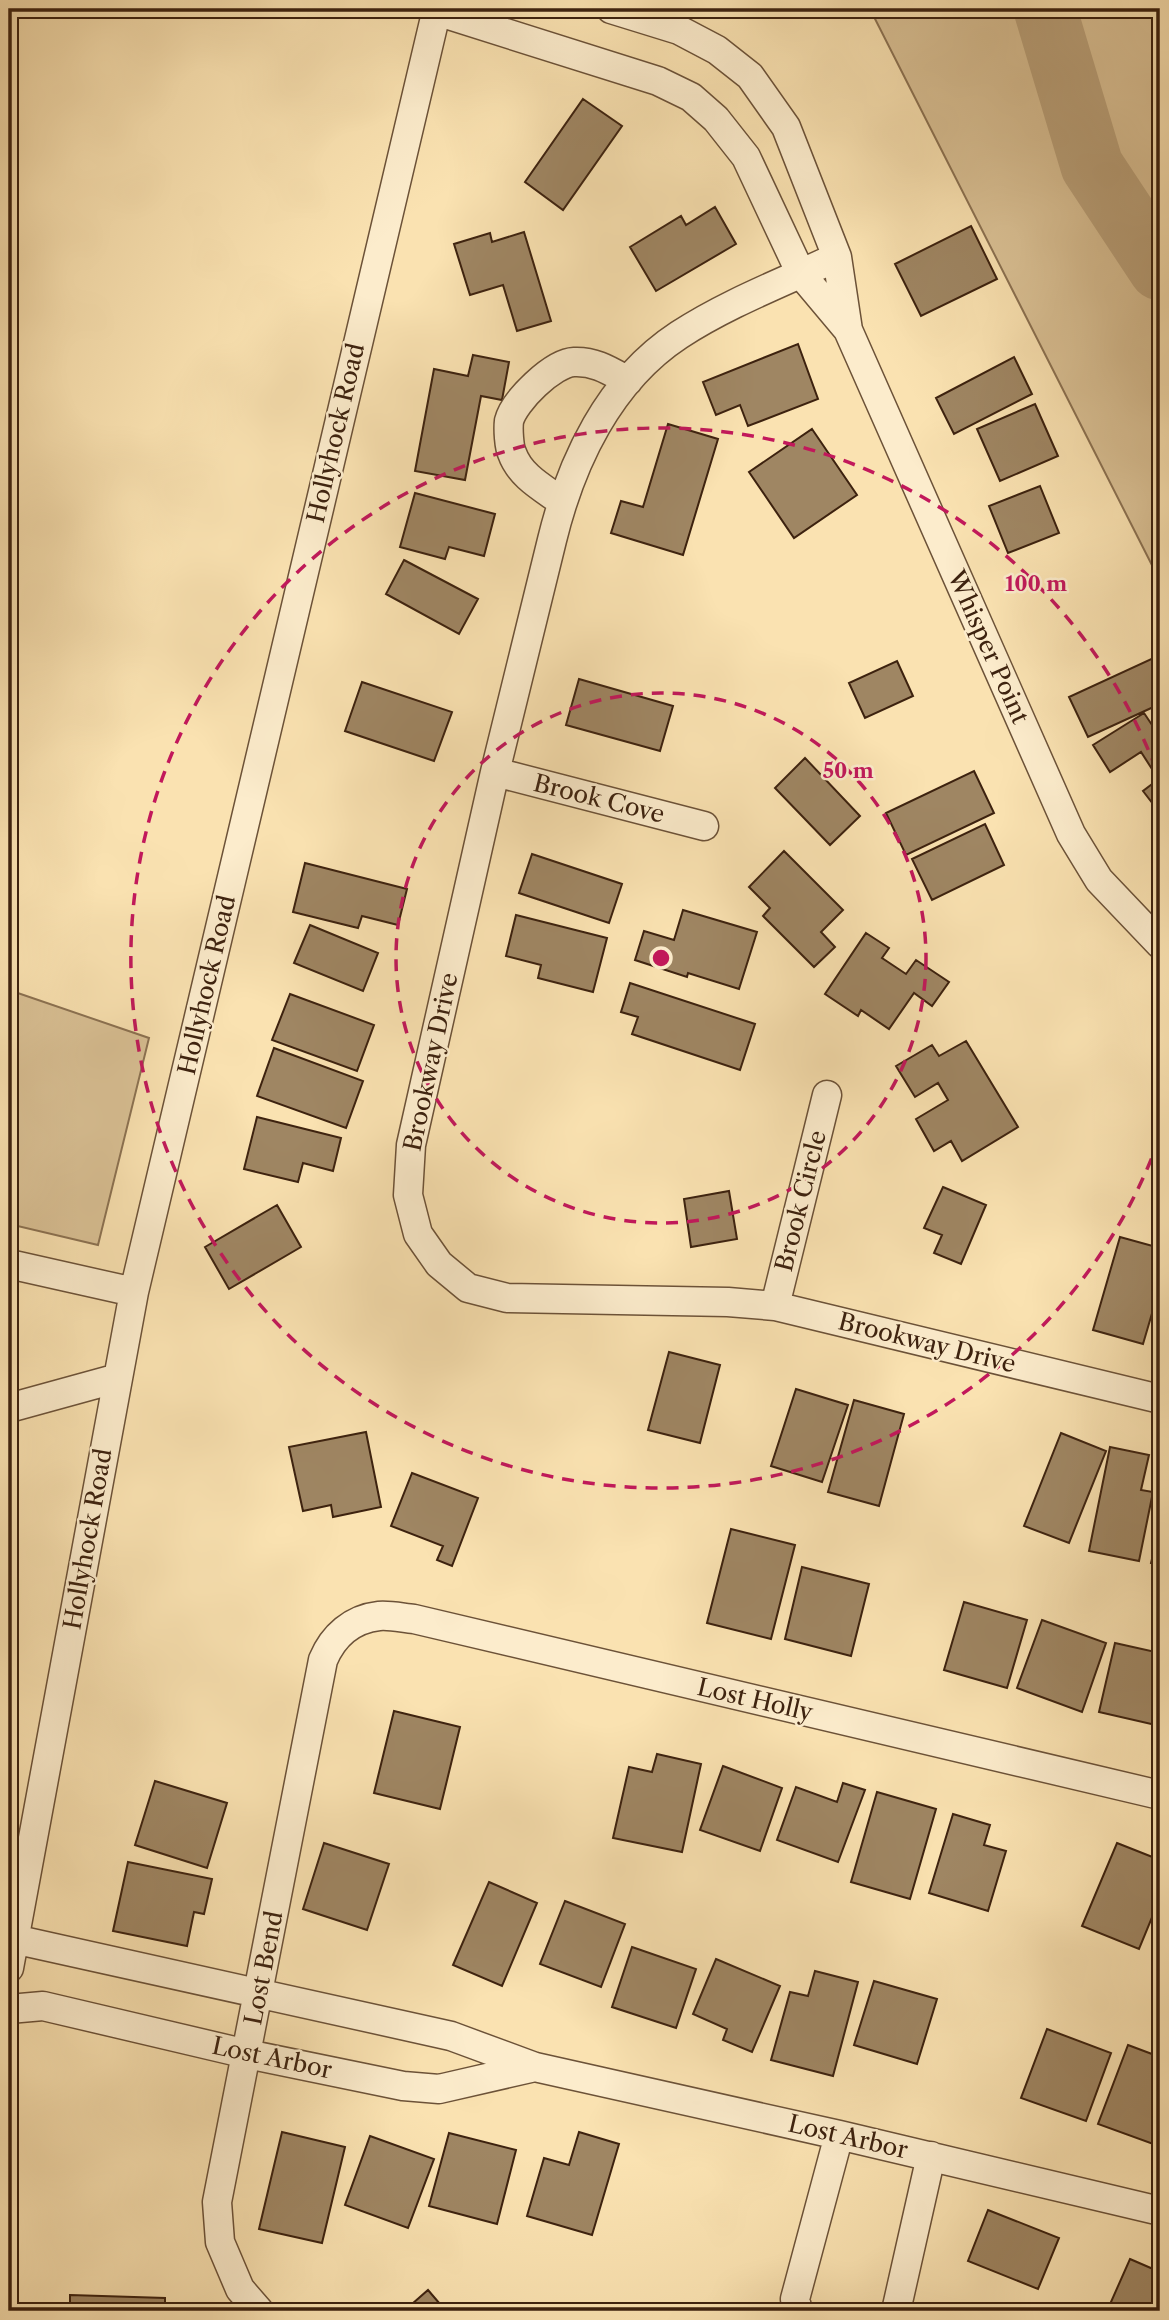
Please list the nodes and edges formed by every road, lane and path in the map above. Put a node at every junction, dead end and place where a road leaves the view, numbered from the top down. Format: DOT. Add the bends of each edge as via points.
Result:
graph roads {
  1 [pos="611,9"];
  2 [pos="437,10"];
  3 [pos="837,257"];
  4 [pos="801,274"];
  5 [pos="848,330"];
  6 [pos="628,381"];
  7 [pos="561,501"];
  8 [pos="495,772"];
  9 [pos="704,826"];
  10 [pos="1160,944"];
  11 [pos="827,1095"];
  12 [pos="9,1264"];
  13 [pos="134,1292"];
  14 [pos="775,1306"];
  15 [pos="118,1378"];
  16 [pos="1160,1399"];
  17 [pos="9,1408"];
  18 [pos="351,1625"];
  19 [pos="1160,1796"];
  20 [pos="11,1939"];
  21 [pos="9,1968"];
  22 [pos="259,1994"];
  23 [pos="9,2009"];
  24 [pos="247,2054"];
  25 [pos="535,2067"];
  26 [pos="839,2135"];
  27 [pos="930,2157"];
  28 [pos="1160,2211"];
  29 [pos="259,2311"];
  30 [pos="798,2311"];
  31 [pos="896,2311"];
  1 -- 3 [label="street, Whisper Point" via="679,30 718,50 750,76 786,127"];
  2 -- 4 [label="street, Whisper Point" via="658,81 691,97 716,119 746,157"];
  2 -- 13 [label="street, Hollyhock Road"];
  3 -- 4 [label="street, Brookway Drive"];
  3 -- 5 [label="street, Whisper Point"];
  4 -- 5 [label="street, Whisper Point"];
  4 -- 6 [label="street, Brookway Drive" via="720,311 677,337"];
  5 -- 10 [label="street, Whisper Point" via="1071,835 1099,880"];
  6 -- 7 [label="street, Brookway Drive" via="590,436"];
  6 -- 7 [label="street" via="596,363 571,362 549,373 524,395 509,421 511,453 524,474"];
  7 -- 8 [label="street, Brookway Drive"];
  8 -- 9 [label="street, Brook Cove"];
  8 -- 14 [label="street, Brookway Drive" via="411,1145 408,1195 418,1234 439,1264 468,1288 507,1298"];
  11 -- 14 [label="street, Brook Circle"];
  12 -- 13 [label="street"];
  13 -- 15 [label="street, Hollyhock Road"];
  14 -- 16 [label="street, Brookway Drive"];
  15 -- 17 [label="street"];
  15 -- 20 [label="street, Hollyhock Road"];
  18 -- 19 [label="street, Lost Holly" via="378,1616 414,1619"];
  18 -- 22 [label="street, Lost Bend" via="330,1643 323,1660"];
  20 -- 21 [label="street, Hollyhock Road"];
  20 -- 22 [label="street, Lost Arbor"];
  22 -- 24 [label="street, Lost Bend"];
  22 -- 25 [label="street, Lost Arbor" via="451,2036"];
  23 -- 24 [label="street, Lost Arbor" via="44,2006"];
  24 -- 25 [label="street, Lost Arbor" via="439,2089"];
  24 -- 29 [label="street, Lost Bend" via="217,2202 220,2242 240,2289"];
  25 -- 26 [label="street, Lost Arbor"];
  26 -- 27 [label="street, Lost Arbor"];
  26 -- 30 [label="street" via="795,2299"];
  27 -- 28 [label="street, Lost Arbor"];
  27 -- 31 [label="street"];
}
